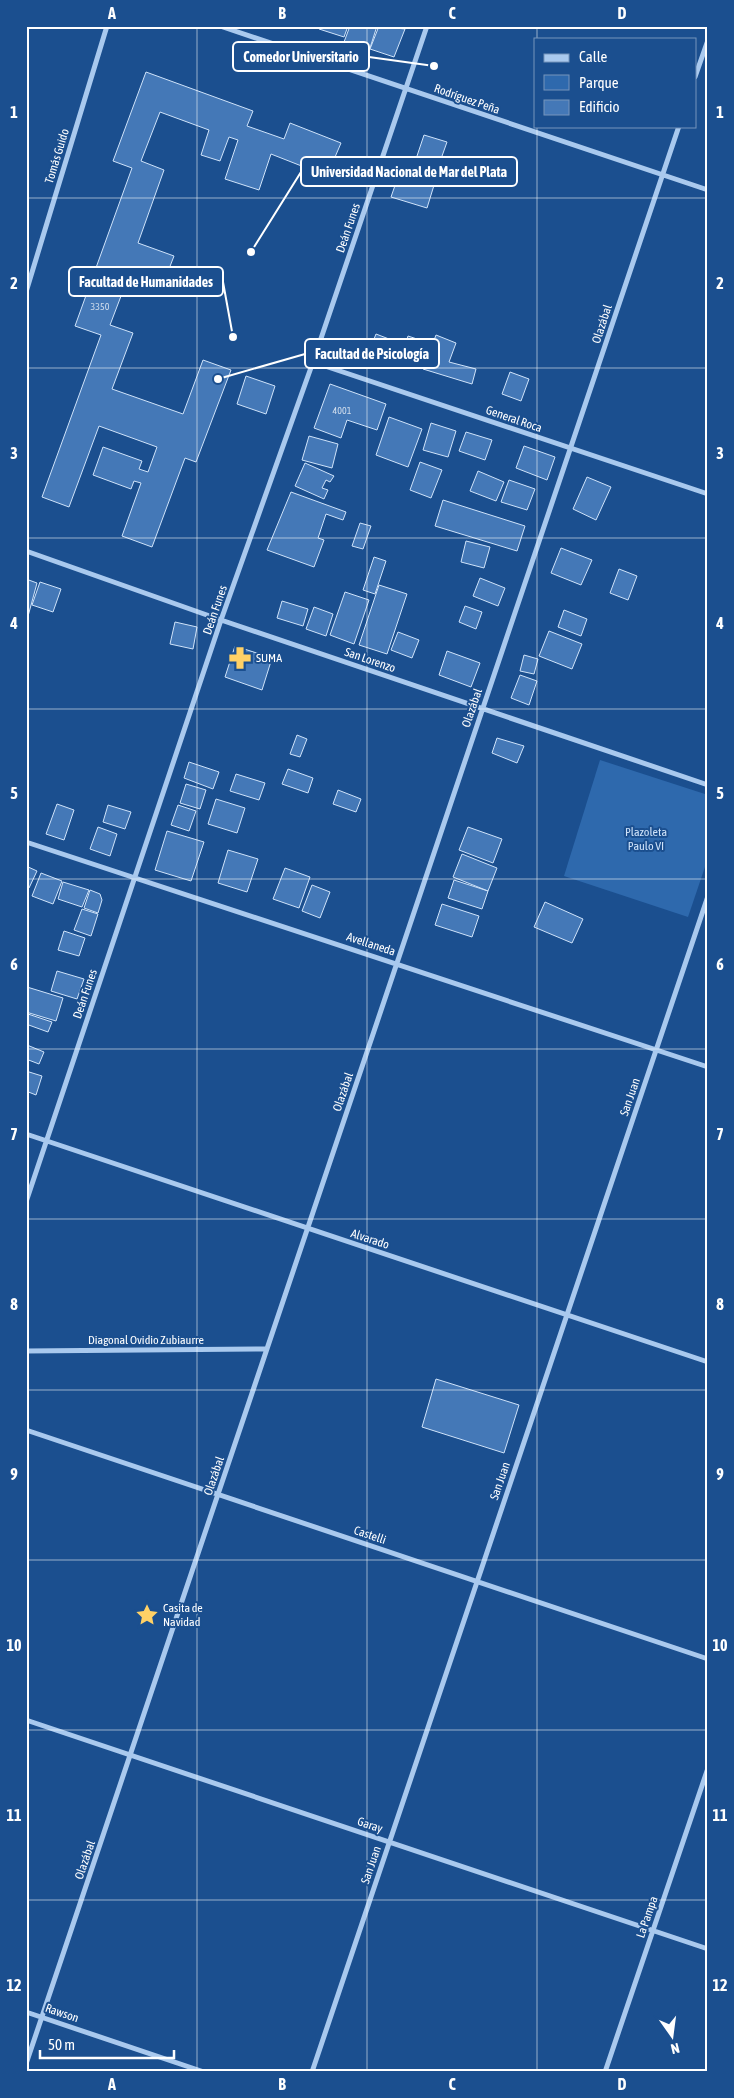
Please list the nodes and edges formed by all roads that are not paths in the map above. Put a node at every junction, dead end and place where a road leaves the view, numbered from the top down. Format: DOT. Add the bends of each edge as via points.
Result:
graph roads {
  1 [pos="107,26"];
  2 [pos="220,26"];
  3 [pos="427,26"];
  4 [pos="708,40"];
  5 [pos="696,74"];
  6 [pos="406,89"];
  7 [pos="677,128"];
  8 [pos="662,174"];
  9 [pos="708,190"];
  10 [pos="26,267"];
  11 [pos="33,270"];
  12 [pos="26,292"];
  13 [pos="313,362"];
  14 [pos="571,448"];
  15 [pos="708,494"];
  16 [pos="26,551"];
  17 [pos="221,620"];
  18 [pos="482,709"];
  19 [pos="708,785"];
  20 [pos="26,842"];
  21 [pos="135,878"];
  22 [pos="708,896"];
  23 [pos="397,963"];
  24 [pos="656,1050"];
  25 [pos="708,1067"];
  26 [pos="26,1134"];
  27 [pos="47,1141"];
  28 [pos="26,1202"];
  29 [pos="308,1228"];
  30 [pos="567,1315"];
  31 [pos="267,1349"];
  32 [pos="26,1351"];
  33 [pos="708,1362"];
  34 [pos="26,1430"];
  35 [pos="218,1494"];
  36 [pos="477,1582"];
  37 [pos="708,1659"];
  38 [pos="26,1720"];
  39 [pos="130,1755"];
  40 [pos="708,1768"];
  41 [pos="389,1842"];
  42 [pos="653,1930"];
  43 [pos="708,1949"];
  44 [pos="26,2012"];
  45 [pos="42,2017"];
  46 [pos="26,2064"];
  47 [pos="204,2072"];
  48 [pos="312,2072"];
  49 [pos="605,2072"];
  1 -- 11 [label="street, Tomás Guido"];
  2 -- 6 [label="street, Rodríguez Peña"];
  3 -- 6 [label="street, Deán Funes"];
  4 -- 5 [label="street"];
  6 -- 8 [label="street, Rodríguez Peña"];
  6 -- 13 [label="street, Deán Funes"];
  7 -- 8 [label="street, Olazábal"];
  8 -- 9 [label="street, Rodríguez Peña"];
  8 -- 14 [label="street, Olazábal"];
  10 -- 11 [label="street"];
  11 -- 12 [label="street, Tomás Guido"];
  13 -- 14 [label="street, General Roca"];
  13 -- 17 [label="street, Deán Funes"];
  14 -- 15 [label="street, General Roca"];
  14 -- 18 [label="street, Olazábal"];
  16 -- 17 [label="street, San Lorenzo"];
  17 -- 18 [label="street, San Lorenzo"];
  17 -- 21 [label="street, Deán Funes"];
  18 -- 19 [label="street, San Lorenzo"];
  18 -- 23 [label="street, Olazábal"];
  20 -- 21 [label="street, Avellaneda"];
  21 -- 23 [label="street, Avellaneda"];
  21 -- 27 [label="street, Deán Funes"];
  22 -- 24 [label="street, San Juan"];
  23 -- 24 [label="street, Avellaneda"];
  23 -- 29 [label="street, Olazábal"];
  24 -- 25 [label="street, Avellaneda"];
  24 -- 30 [label="street, San Juan"];
  26 -- 27 [label="street, Alvarado"];
  27 -- 28 [label="street, Deán Funes"];
  27 -- 29 [label="street, Alvarado"];
  29 -- 30 [label="street, Alvarado"];
  29 -- 31 [label="street, Olazábal"];
  30 -- 33 [label="street, Alvarado"];
  30 -- 36 [label="street, San Juan"];
  31 -- 32 [label="street, Diagonal Ovidio Zubiaurre"];
  31 -- 35 [label="street, Olazábal"];
  34 -- 35 [label="street, Castelli"];
  35 -- 36 [label="street, Castelli"];
  35 -- 39 [label="street, Olazábal"];
  36 -- 37 [label="street, Castelli"];
  36 -- 41 [label="street, San Juan"];
  38 -- 39 [label="street, Garay"];
  39 -- 41 [label="street, Garay"];
  39 -- 45 [label="street, Olazábal"];
  40 -- 42 [label="street, La Pampa"];
  41 -- 42 [label="street, Garay"];
  41 -- 48 [label="street, San Juan"];
  42 -- 43 [label="street, Garay"];
  42 -- 49 [label="street, La Pampa"];
  44 -- 45 [label="street, Rawson"];
  45 -- 46 [label="street, Olazábal"];
  45 -- 47 [label="street, Rawson"];
}
